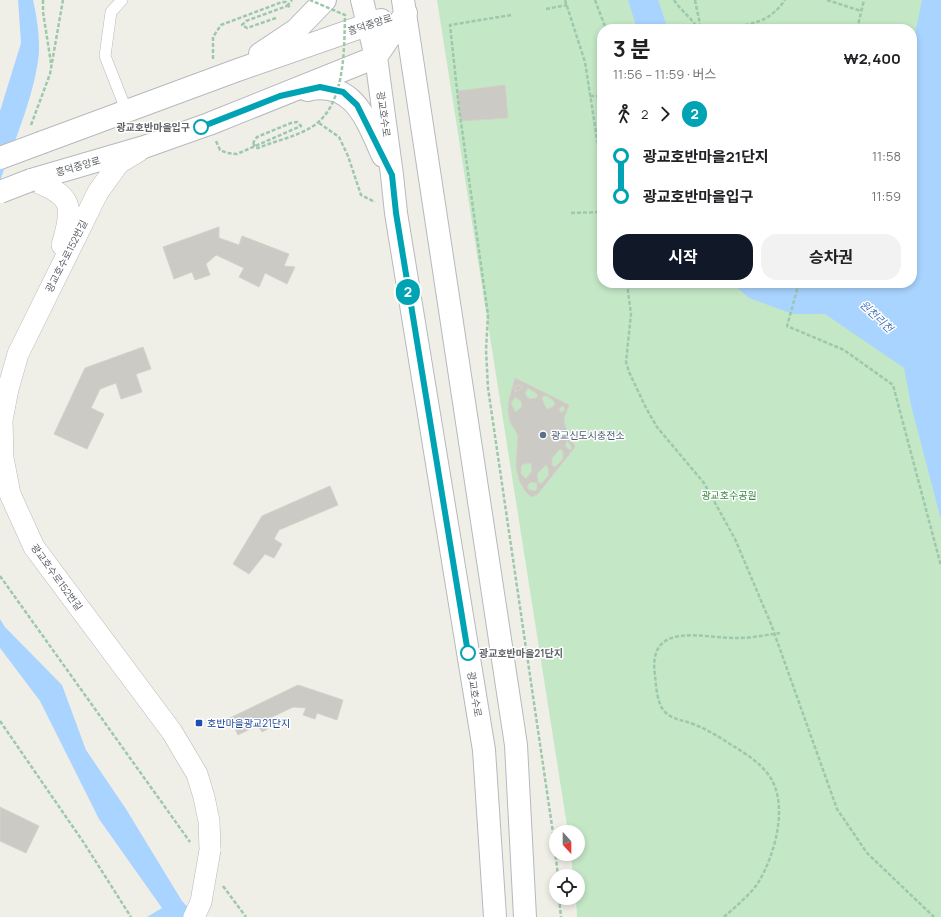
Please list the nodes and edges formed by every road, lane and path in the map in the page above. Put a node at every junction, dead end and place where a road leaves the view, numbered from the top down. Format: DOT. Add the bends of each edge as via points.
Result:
graph roads {
  1 [pos="43,0"];
  2 [pos="63,0"];
  3 [pos="122,0"];
  4 [pos="292,0"];
  5 [pos="310,0"];
  6 [pos="325,0"];
  7 [pos="362,0"];
  8 [pos="565,0"];
  9 [pos="595,0"];
  10 [pos="674,0"];
  11 [pos="695,0"];
  12 [pos="786,0"];
  13 [pos="827,0"];
  14 [pos="864,0"];
  15 [pos="567,5"];
  16 [pos="404,7"];
  17 [pos="546,9"];
  18 [pos="290,11"];
  19 [pos="861,11"];
  20 [pos="511,15"];
  21 [pos="280,16"];
  22 [pos="604,24"];
  23 [pos="696,24"];
  24 [pos="699,24"];
  25 [pos="749,24"];
  26 [pos="858,24"];
  27 [pos="367,25"];
  28 [pos="376,58"];
  29 [pos="51,65"];
  30 [pos="235,71"];
  31 [pos="214,79"];
  32 [pos="280,96"];
  33 [pos="590,96"];
  34 [pos="597,96"];
  35 [pos="126,112"];
  36 [pos="319,122"];
  37 [pos="209,124"];
  38 [pos="35,137"];
  39 [pos="597,140"];
  40 [pos="144,147"];
  41 [pos="0,158"];
  42 [pos="392,175"];
  43 [pos="30,180"];
  44 [pos="0,192"];
  45 [pos="597,212"];
  46 [pos="396,213"];
  47 [pos="570,213"];
  48 [pos="628,288"];
  49 [pos="798,288"];
  50 [pos="48,290"];
  51 [pos="941,566"];
  52 [pos="0,576"];
  53 [pos="780,633"];
  54 [pos="774,634"];
  55 [pos="0,721"];
  56 [pos="202,849"];
  57 [pos="557,869"];
  58 [pos="222,884"];
  59 [pos="560,905"];
  60 [pos="130,916"];
  61 [pos="127,917"];
  62 [pos="194,917"];
  63 [pos="246,917"];
  64 [pos="495,917"];
  65 [pos="525,917"];
  66 [pos="561,917"];
  67 [pos="724,917"];
  68 [pos="934,917"];
  1 -- 29 [label="path"];
  2 -- 29 [label="path"];
  3 -- 35 [label="lane" via="111,12 105,56"];
  4 -- 21 [label="path, bridge" via="287,6 243,22 243,27 247,28"];
  5 -- 36 [label="path, bridge" via="345,15 342,74 331,104"];
  6 -- 30 [label="main road" via="296,30"];
  7 -- 27 [label="main road, 광교호수로"];
  8 -- 15 [label="path"];
  9 -- 22 [label="path"];
  10 -- 23 [label="path"];
  11 -- 24 [label="path"];
  12 -- 25 [label="path" via="775,13 762,21"];
  13 -- 19 [label="path"];
  14 -- 19 [label="path"];
  15 -- 17 [label="path"];
  15 -- 33 [label="path" via="585,62"];
  16 -- 27 [label="main road, 흥덕중앙로"];
  16 -- 28 [label="main road, 흥덕중앙로"];
  16 -- 65 [label="main road" via="516,745"];
  18 -- 31 [label="path" via="286,2 282,2 221,25 212,42"];
  19 -- 26 [label="path"];
  20 -- 57 [label="path" via="450,25 488,315 488,388"];
  27 -- 28 [label="main road, 광교호수로"];
  27 -- 30 [label="main road, 흥덕중앙로"];
  28 -- 32 [label="main road, 흥덕중앙로"];
  28 -- 42 [label="main road, 광교호수로"];
  29 -- 38 [label="path"];
  30 -- 31 [label="main road, 흥덕중앙로"];
  31 -- 35 [label="main road, 흥덕중앙로"];
  32 -- 37 [label="main road, 흥덕중앙로"];
  32 -- 42 [label="main road" via="320,87 343,92 357,105"];
  33 -- 34 [label="path"];
  33 -- 39 [label="path"];
  35 -- 38 [label="main road, 흥덕중앙로"];
  36 -- 37 [label="path, bridge" via="310,129 256,148 253,143 257,137 291,123 297,122 300,126 237,154 220,150"];
  36 -- 46 [label="path" via="339,137 361,195"];
  37 -- 40 [label="main road, 흥덕중앙로"];
  38 -- 41 [label="main road, 흥덕중앙로, bridge"];
  40 -- 43 [label="main road, 흥덕중앙로"];
  40 -- 50 [label="street, 광교호수로152번길" via="119,163 98,192"];
  42 -- 46 [label="main road, 광교호수로"];
  43 -- 44 [label="main road, 흥덕중앙로, bridge"];
  43 -- 50 [label="street" via="58,193 66,201 70,211"];
  45 -- 47 [label="path"];
  46 -- 64 [label="main road, 광교호수로" via="484,750"];
  48 -- 54 [label="path" via="631,314 626,362 629,372 657,427 704,483 717,506 745,561"];
  49 -- 51 [label="path" via="787,326 844,350 892,385"];
  50 -- 56 [label="street, 광교호수로152번길" via="18,354 2,420 3,458 10,494 34,547 172,732 197,774 209,821"];
  52 -- 56 [label="path"];
  53 -- 54 [label="path"];
  54 -- 67 [label="path" via="738,638 678,635 666,640 658,648 654,660 656,688 665,712 706,730 755,761 768,774 776,789 779,825 772,851 749,895"];
  54 -- 68 [label="path" via="838,810 868,853"];
  55 -- 60 [label="path" via="84,843"];
  56 -- 62 [label="street, 광교호수로152번길, bridge" via="201,902"];
  58 -- 63 [label="path"];
  59 -- 66 [label="path"];
  60 -- 61 [label="path"];
}
